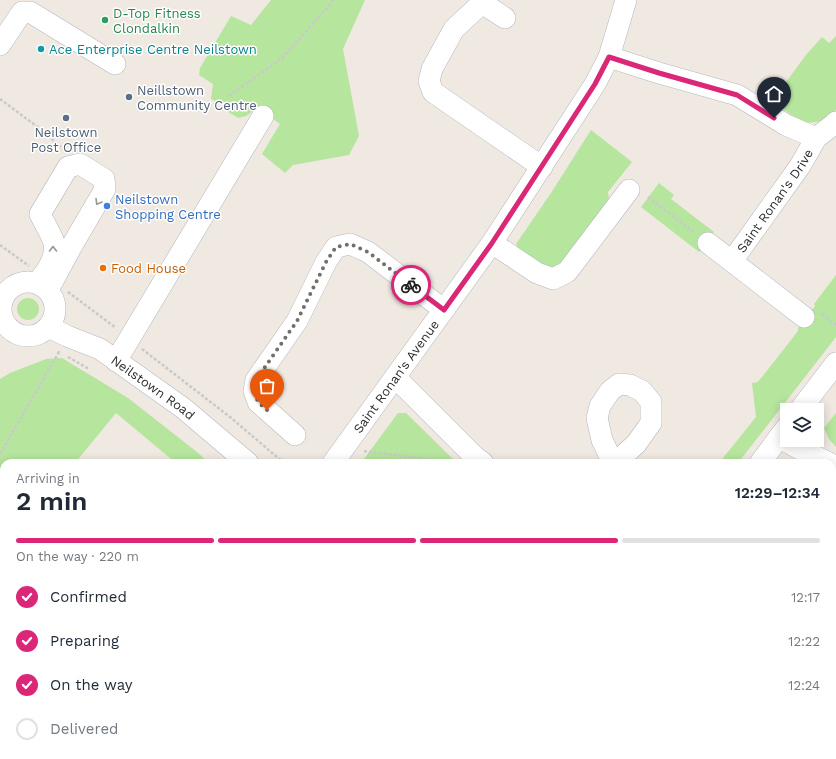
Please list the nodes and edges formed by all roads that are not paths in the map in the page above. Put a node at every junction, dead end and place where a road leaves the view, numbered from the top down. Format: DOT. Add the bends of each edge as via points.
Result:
graph roads {
  1 [pos="626,0"];
  2 [pos="505,18"];
  3 [pos="0,45"];
  4 [pos="609,57"];
  5 [pos="115,64"];
  6 [pos="263,116"];
  7 [pos="836,122"];
  8 [pos="816,138"];
  9 [pos="542,167"];
  10 [pos="639,194"];
  11 [pos="492,243"];
  12 [pos="708,243"];
  13 [pos="732,261"];
  14 [pos="42,286"];
  15 [pos="4,287"];
  16 [pos="444,310"];
  17 [pos="811,314"];
  18 [pos="49,327"];
  19 [pos="5,333"];
  20 [pos="116,361"];
  21 [pos="836,363"];
  22 [pos="395,377"];
  23 [pos="805,403"];
  24 [pos="295,435"];
  25 [pos="780,436"];
  26 [pos="796,447"];
  27 [pos="243,459"];
  28 [pos="336,459"];
  29 [pos="478,459"];
  30 [pos="763,459"];
  31 [pos="821,459"];
  1 -- 4 [label="street, Saint Ronan's Avenue"];
  2 -- 9 [label="street" via="482,3 454,29 432,69 429,81 433,92"];
  3 -- 5 [label="street" via="22,12 30,12"];
  4 -- 8 [label="street, Saint Ronan's Drive" via="737,95 786,125"];
  4 -- 9 [label="street, Saint Ronan's Avenue" via="595,84"];
  6 -- 20 [label="street"];
  7 -- 8 [label="street, Saint Ronan's Drive"];
  8 -- 13 [label="street, Saint Ronan's Drive" via="800,166"];
  9 -- 11 [label="street, Saint Ronan's Avenue"];
  10 -- 11 [label="street" via="567,272 553,279 537,274"];
  11 -- 16 [label="street, Saint Ronan's Avenue"];
  12 -- 13 [label="street, Saint Ronan's Drive"];
  13 -- 17 [label="street, Saint Ronan's Drive"];
  14 -- 14 [label="street, one-way" via="54,254 54,243 40,214 68,167 80,164 104,179 105,189 70,249"];
  14 -- 15 [label="street" via="30,281"];
  14 -- 18 [label="street" via="54,301 54,316"];
  15 -- 19 [label="street" via="1,314"];
  16 -- 22 [label="street, Saint Ronan's Avenue"];
  16 -- 24 [label="street" via="368,252 350,244 336,247 297,321 256,380 254,391 258,402"];
  18 -- 19 [label="street" via="40,334 28,336"];
  18 -- 20 [label="street, Neilstown Road" via="100,349"];
  20 -- 27 [label="street, Neilstown Road" via="183,408"];
  21 -- 23 [label="street"];
  22 -- 28 [label="street, Saint Ronan's Avenue"];
  22 -- 29 [label="street"];
  25 -- 30 [label="street"];
  26 -- 31 [label="street"];
}
